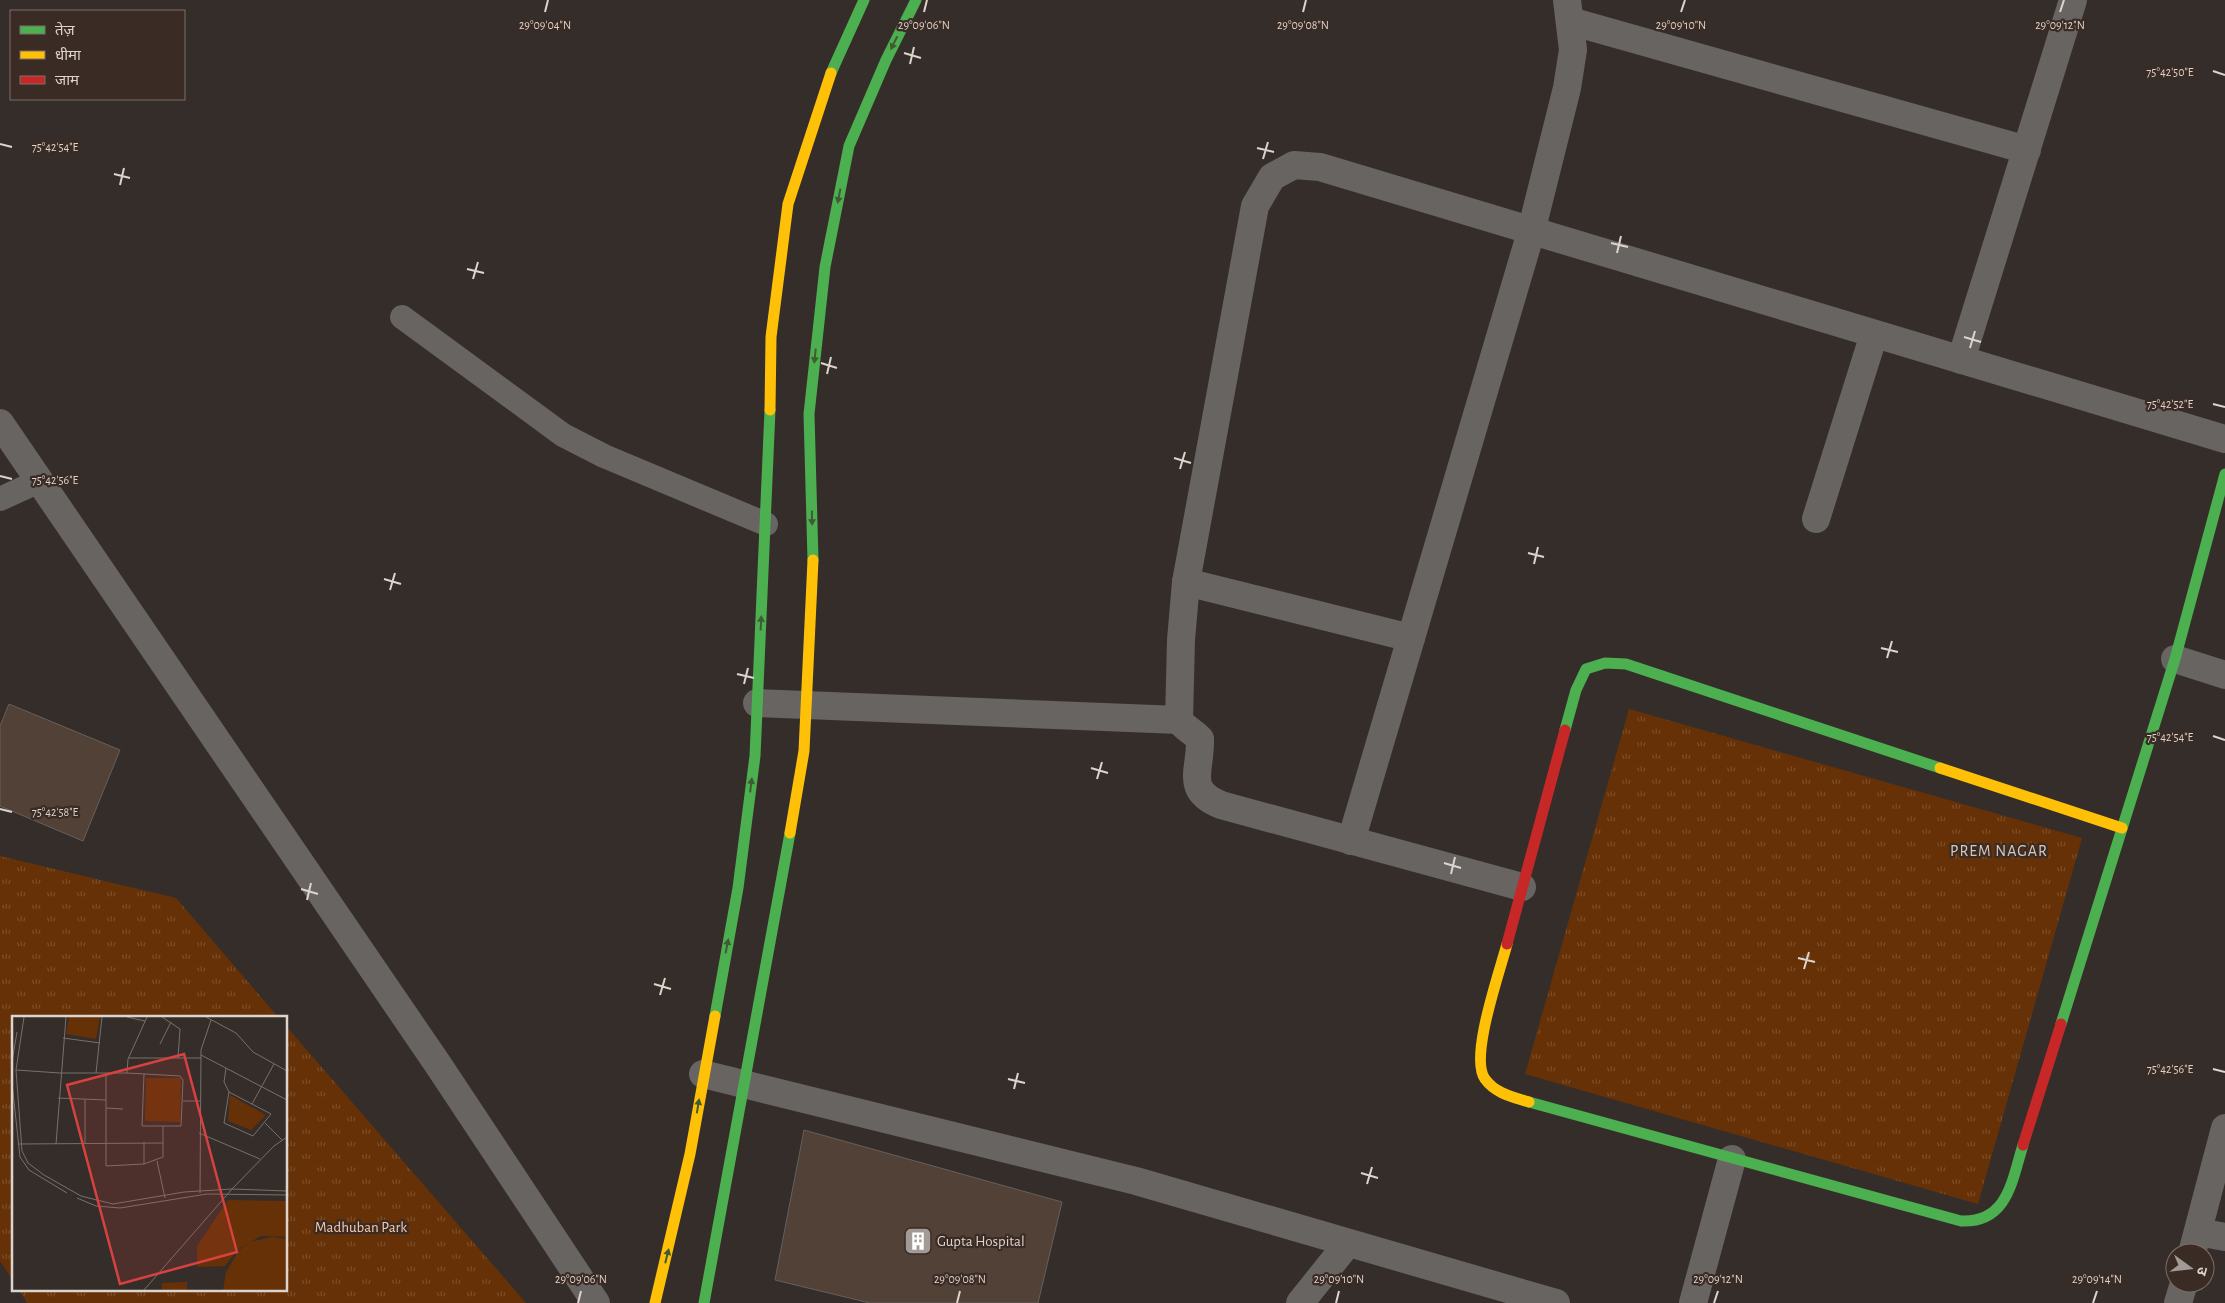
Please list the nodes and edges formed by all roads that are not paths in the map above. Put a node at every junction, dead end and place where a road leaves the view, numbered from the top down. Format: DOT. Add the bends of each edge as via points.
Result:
graph roads {
  1 [pos="864,0"];
  2 [pos="916,0"];
  3 [pos="2073,0"];
  4 [pos="1569,10"];
  5 [pos="2026,150"];
  6 [pos="1531,232"];
  7 [pos="402,317"];
  8 [pos="1874,334"];
  9 [pos="1961,360"];
  10 [pos="0,423"];
  11 [pos="2225,439"];
  12 [pos="2225,474"];
  13 [pos="39,481"];
  14 [pos="0,499"];
  15 [pos="1816,519"];
  16 [pos="766,524"];
  17 [pos="1186,582"];
  18 [pos="1411,638"];
  19 [pos="2175,659"];
  20 [pos="2225,675"];
  21 [pos="757,703"];
  22 [pos="806,704"];
  23 [pos="1179,720"];
  24 [pos="2122,828"];
  25 [pos="1351,841"];
  26 [pos="1522,886"];
  27 [pos="703,1074"];
  28 [pos="745,1084"];
  29 [pos="2225,1128"];
  30 [pos="1732,1158"];
  31 [pos="2225,1237"];
  32 [pos="2195,1242"];
  33 [pos="1348,1243"];
  34 [pos="596,1303"];
  35 [pos="655,1303"];
  36 [pos="704,1303"];
  37 [pos="1300,1303"];
  38 [pos="1556,1303"];
  39 [pos="1693,1303"];
  1 -- 16 [label="street" via="830,76 788,204 771,337"];
  2 -- 22 [label="street, one-way" via="849,146 825,267 809,414 812,558"];
  3 -- 5 [label="street"];
  4 -- 5 [label="street"];
  4 -- 6 [label="street" via="1573,50 1567,88"];
  5 -- 9 [label="street"];
  6 -- 8 [label="street"];
  6 -- 17 [label="street" via="1320,167 1294,165 1272,177 1254,206"];
  6 -- 18 [label="street"];
  7 -- 16 [label="lane" via="563,434 604,456"];
  8 -- 9 [label="street"];
  8 -- 15 [label="street"];
  9 -- 11 [label="street"];
  10 -- 13 [label="street"];
  12 -- 19 [label="street"];
  13 -- 14 [label="lane"];
  13 -- 34 [label="street" via="439,1066"];
  21 -- 16 [label="street, one-way"];
  17 -- 18 [label="street"];
  17 -- 23 [label="street" via="1180,640"];
  18 -- 25 [label="street"];
  19 -- 20 [label="street"];
  19 -- 24 [label="street"];
  21 -- 22 [label="street"];
  27 -- 21 [label="street, one-way" via="738,888 755,756"];
  22 -- 23 [label="street"];
  22 -- 28 [label="street" via="804,751"];
  23 -- 25 [label="street" via="1185,729 1200,739 1197,778 1200,792 1209,800"];
  24 -- 26 [label="street" via="1626,664 1606,663 1586,668 1576,690"];
  24 -- 30 [label="street" via="2006,1198 1993,1216 1971,1222 1951,1220"];
  25 -- 26 [label="street"];
  26 -- 30 [label="street" via="1480,1045 1480,1069 1487,1084 1505,1095"];
  27 -- 28 [label="street"];
  35 -- 27 [label="street, one-way" via="690,1154"];
  28 -- 33 [label="street" via="1136,1181"];
  28 -- 36 [label="street"];
  29 -- 32 [label="street"];
  30 -- 39 [label="street"];
  31 -- 32 [label="street"];
  33 -- 37 [label="street"];
  33 -- 38 [label="street"];
}
